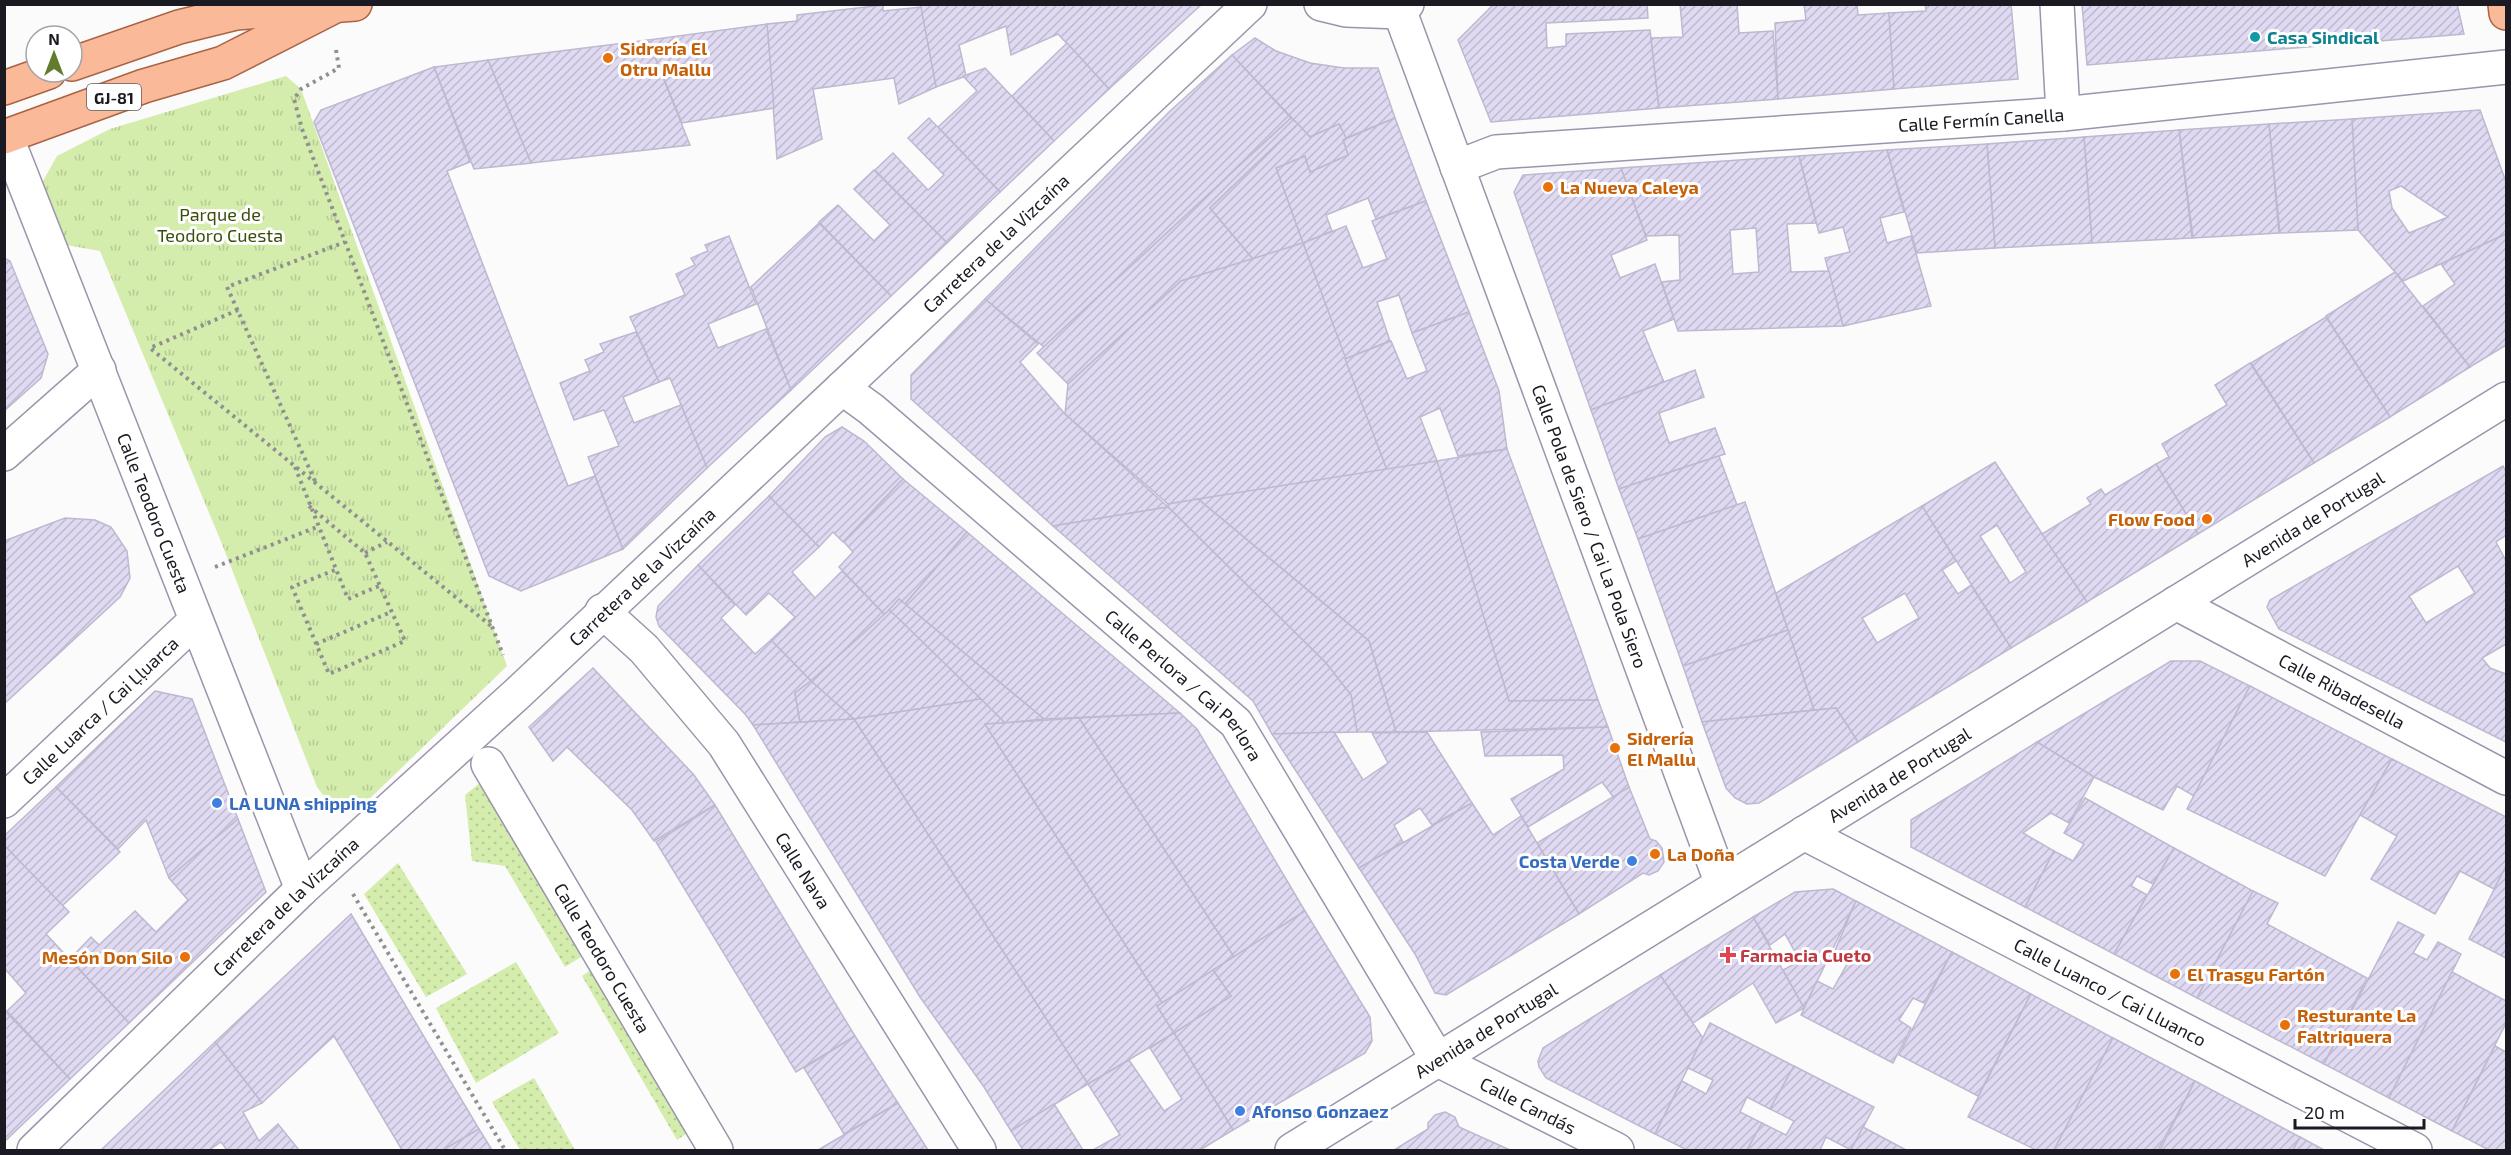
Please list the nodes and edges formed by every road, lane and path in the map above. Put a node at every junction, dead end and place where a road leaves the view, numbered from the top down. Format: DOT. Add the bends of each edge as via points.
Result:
graph roads {
  1 [pos="1250,4"];
  2 [pos="1321,4"];
  3 [pos="2057,4"];
  4 [pos="2505,4"];
  5 [pos="343,6"];
  6 [pos="1404,8"];
  7 [pos="2506,13"];
  8 [pos="84,60"];
  9 [pos="2506,67"];
  10 [pos="24,81"];
  11 [pos="4,88"];
  12 [pos="301,89"];
  13 [pos="2063,114"];
  14 [pos="5,136"];
  15 [pos="1457,167"];
  16 [pos="345,242"];
  17 [pos="238,310"];
  18 [pos="99,370"];
  19 [pos="842,388"];
  20 [pos="2506,399"];
  21 [pos="4,454"];
  22 [pos="294,466"];
  23 [pos="317,484"];
  24 [pos="309,506"];
  25 [pos="317,527"];
  26 [pos="387,542"];
  27 [pos="365,553"];
  28 [pos="335,570"];
  29 [pos="181,580"];
  30 [pos="379,586"];
  31 [pos="2176,603"];
  32 [pos="602,611"];
  33 [pos="391,612"];
  34 [pos="196,620"];
  35 [pos="492,628"];
  36 [pos="316,644"];
  37 [pos="518,693"];
  38 [pos="488,764"];
  39 [pos="2506,778"];
  40 [pos="4,801"];
  41 [pos="1804,833"];
  42 [pos="1722,884"];
  43 [pos="302,889"];
  44 [pos="351,891"];
  45 [pos="1438,1060"];
  46 [pos="34,1150"];
  47 [pos="506,1150"];
  48 [pos="716,1150"];
  49 [pos="979,1150"];
  50 [pos="1292,1150"];
  51 [pos="1617,1150"];
  52 [pos="2415,1150"];
  1 -- 19 [label="street, Carretera de la Vizcaína"];
  2 -- 6 [label="street" via="1346,10"];
  3 -- 13 [label="street"];
  4 -- 7 [label="main road"];
  5 -- 8 [label="main road, GJ-81" via="236,13 178,27"];
  5 -- 14 [label="main road, GJ-81" via="223,63 144,86"];
  6 -- 15 [label="street, Calle Pola de Siero / Cai La Pola Siero"];
  9 -- 13 [label="street, Calle Fermín Canella"];
  10 -- 11 [label="main road"];
  12 -- 16 [label="path" via="294,99 302,129"];
  13 -- 15 [label="street, Calle Fermín Canella" via="1496,152"];
  14 -- 18 [label="street, Calle Teodoro Cuesta"];
  15 -- 42 [label="street, Calle Pola de Siero / Cai La Pola Siero"];
  16 -- 17 [label="path" via="226,287"];
  16 -- 35 [label="path"];
  17 -- 22 [label="path" via="150,348"];
  17 -- 23 [label="path"];
  18 -- 21 [label="street"];
  18 -- 29 [label="street, Calle Teodoro Cuesta"];
  19 -- 32 [label="street, Carretera de la Vizcaína"];
  19 -- 45 [label="street, Calle Perlora / Cai Perlora" via="1236,723"];
  20 -- 31 [label="street, Avenida de Portugal"];
  22 -- 23 [label="path"];
  22 -- 24 [label="path"];
  23 -- 26 [label="path"];
  24 -- 25 [label="path"];
  24 -- 27 [label="path"];
  25 -- 28 [label="path"];
  25 -- 29 [label="path"];
  26 -- 27 [label="path"];
  26 -- 35 [label="path"];
  27 -- 30 [label="path"];
  28 -- 30 [label="path" via="348,599"];
  28 -- 36 [label="path" via="292,588"];
  29 -- 34 [label="street, Calle Teodoro Cuesta"];
  30 -- 33 [label="path"];
  31 -- 39 [label="street, Calle Ribadesella"];
  31 -- 41 [label="street, Avenida de Portugal"];
  32 -- 37 [label="street, Carretera de la Vizcaína"];
  32 -- 49 [label="street, Calle Nava" via="644,649 723,744"];
  33 -- 36 [label="path"];
  33 -- 36 [label="path" via="405,641 329,674"];
  34 -- 40 [label="street, Calle Luarca / Cai Ḷḷuarca"];
  34 -- 43 [label="street, Calle Teodoro Cuesta"];
  35 -- 37 [label="path" via="507,666 498,679"];
  37 -- 43 [label="street, Carretera de la Vizcaína"];
  38 -- 48 [label="street, Calle Teodoro Cuesta"];
  41 -- 42 [label="street, Avenida de Portugal"];
  41 -- 52 [label="street, Calle Luanco / Cai Lluanco"];
  42 -- 45 [label="street, Avenida de Portugal"];
  43 -- 46 [label="street, Carretera de la Vizcaína"];
  44 -- 47 [label="path"];
  45 -- 50 [label="street, Avenida de Portugal"];
  45 -- 51 [label="street, Calle Candás"];
}
